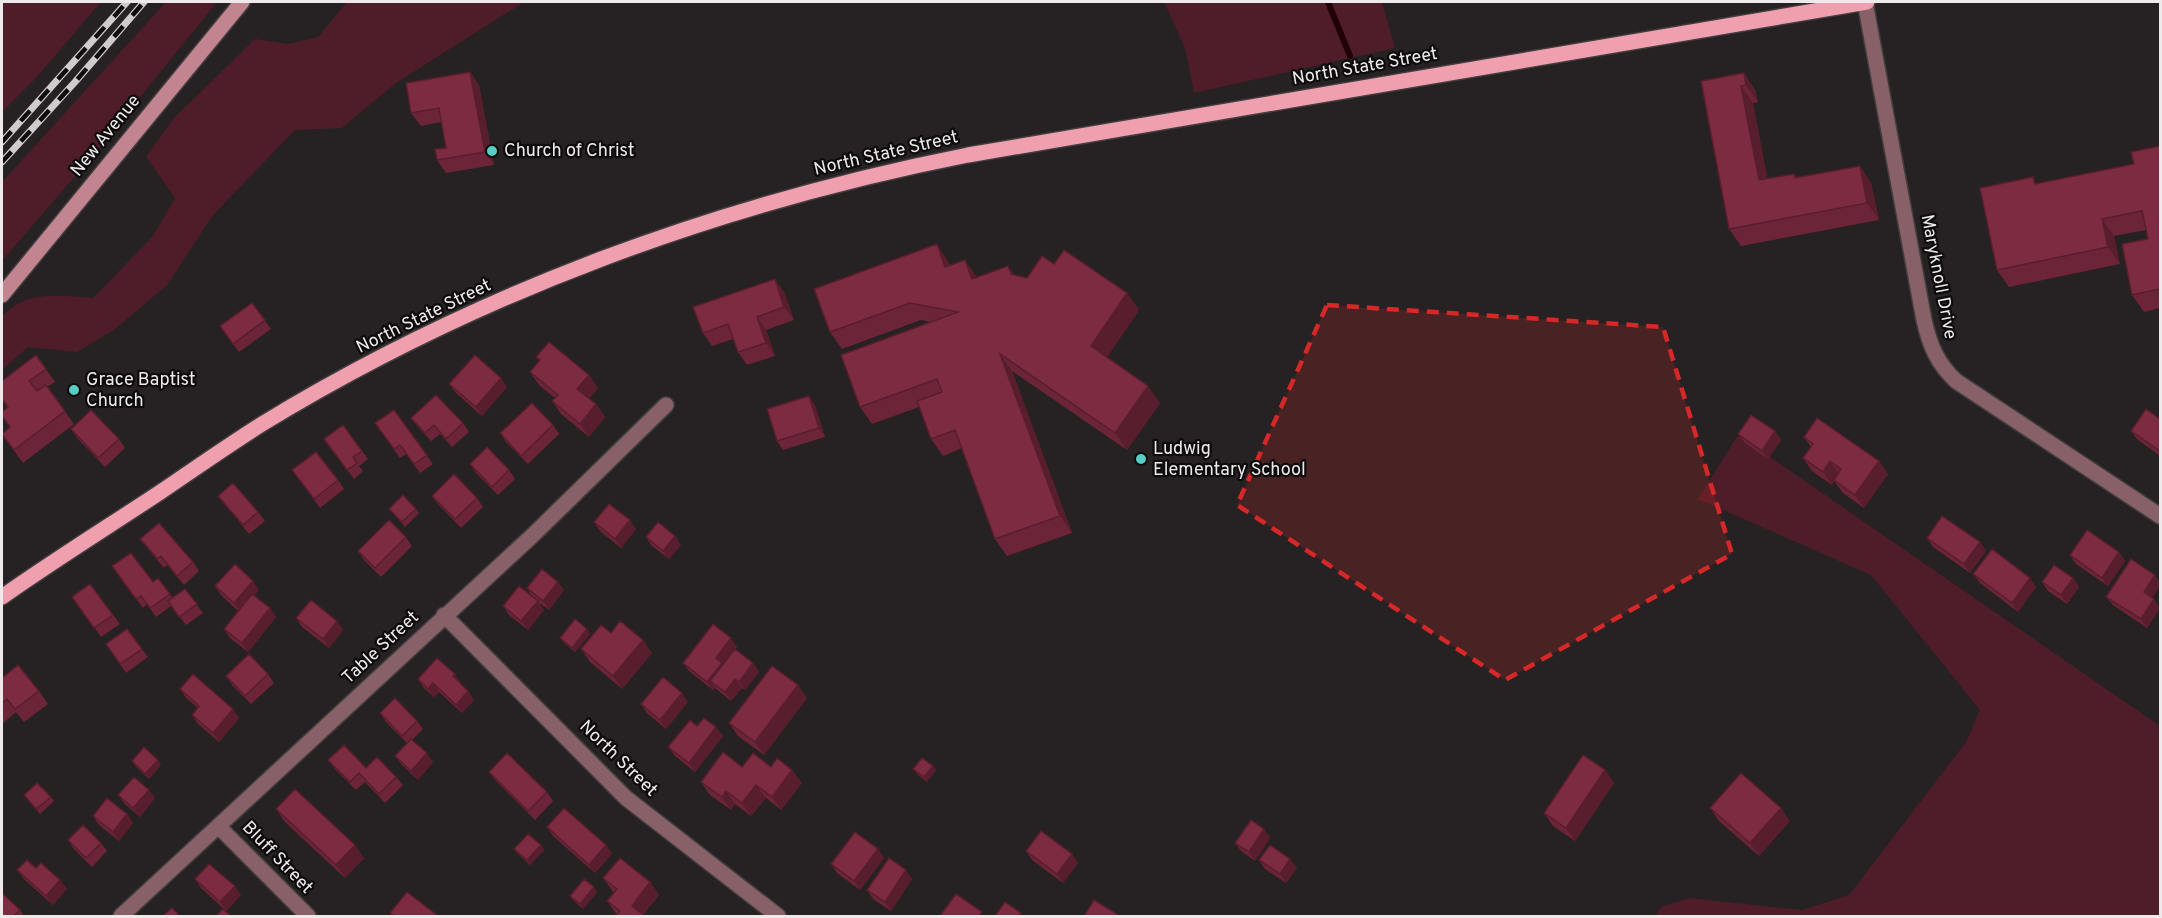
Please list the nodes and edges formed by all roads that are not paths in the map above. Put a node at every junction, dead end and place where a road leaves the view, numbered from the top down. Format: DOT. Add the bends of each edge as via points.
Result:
graph roads {
  1 [pos="242,2"];
  2 [pos="1866,2"];
  3 [pos="2,295"];
  4 [pos="666,405"];
  5 [pos="2160,516"];
  6 [pos="2,597"];
  7 [pos="444,615"];
  8 [pos="219,827"];
  9 [pos="121,916"];
  10 [pos="308,916"];
  11 [pos="778,916"];
  1 -- 3 [label="main road, New Avenue"];
  2 -- 5 [label="street, Maryknoll Drive" via="1924,320 1930,347 1942,368 2057,450"];
  2 -- 6 [label="main road, North State Street" via="1063,138 885,172 716,218 599,260 479,310 310,396"];
  4 -- 7 [label="street, Table Street" via="533,536"];
  7 -- 8 [label="street, Table Street"];
  7 -- 11 [label="street, North Street" via="626,798"];
  8 -- 9 [label="street, Table Street"];
  8 -- 10 [label="street, Bluff Street"];
}
